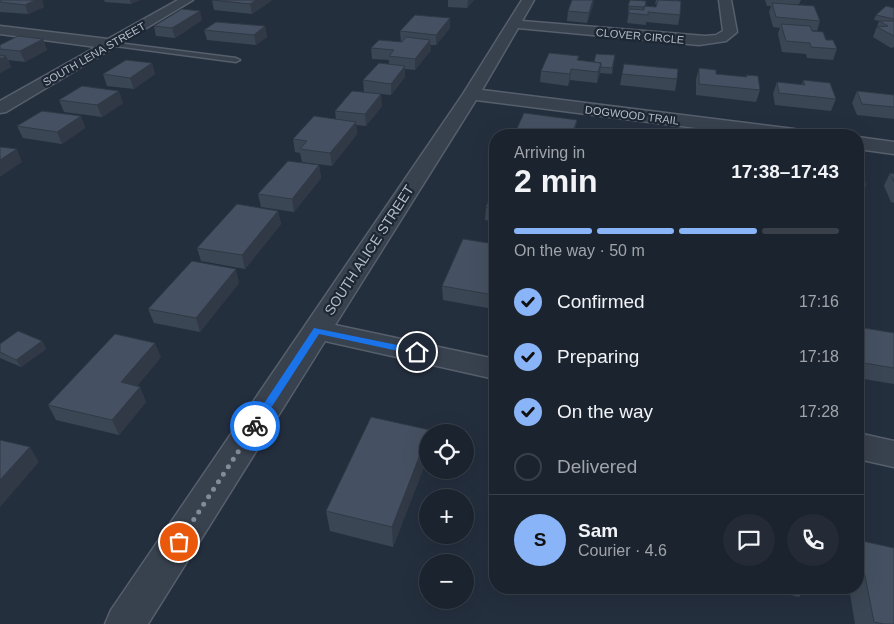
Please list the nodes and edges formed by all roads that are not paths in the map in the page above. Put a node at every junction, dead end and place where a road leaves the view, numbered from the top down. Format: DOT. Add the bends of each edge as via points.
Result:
graph roads {
  1 [pos="187,0"];
  2 [pos="528,0"];
  3 [pos="725,0"];
  4 [pos="515,24"];
  5 [pos="0,30"];
  6 [pos="110,44"];
  7 [pos="236,60"];
  8 [pos="471,94"];
  9 [pos="0,108"];
  10 [pos="747,129"];
  11 [pos="864,144"];
  12 [pos="894,148"];
  13 [pos="317,330"];
  14 [pos="489,368"];
  15 [pos="864,447"];
  16 [pos="894,454"];
  17 [pos="126,624"];
  1 -- 6 [label="street, SOUTH LENA STREET"];
  2 -- 4 [label="street, SOUTH ALICE STREET"];
  3 -- 4 [label="street, CLOVER CIRCLE" via="730,32 713,40"];
  4 -- 8 [label="street, SOUTH ALICE STREET"];
  5 -- 6 [label="street"];
  6 -- 7 [label="lane"];
  6 -- 9 [label="street, SOUTH LENA STREET"];
  8 -- 10 [label="street, DOGWOOD TRAIL"];
  8 -- 13 [label="street, SOUTH ALICE STREET"];
  11 -- 12 [label="street"];
  13 -- 14 [label="street"];
  13 -- 17 [label="street, SOUTH ALICE STREET"];
  15 -- 16 [label="street"];
}
